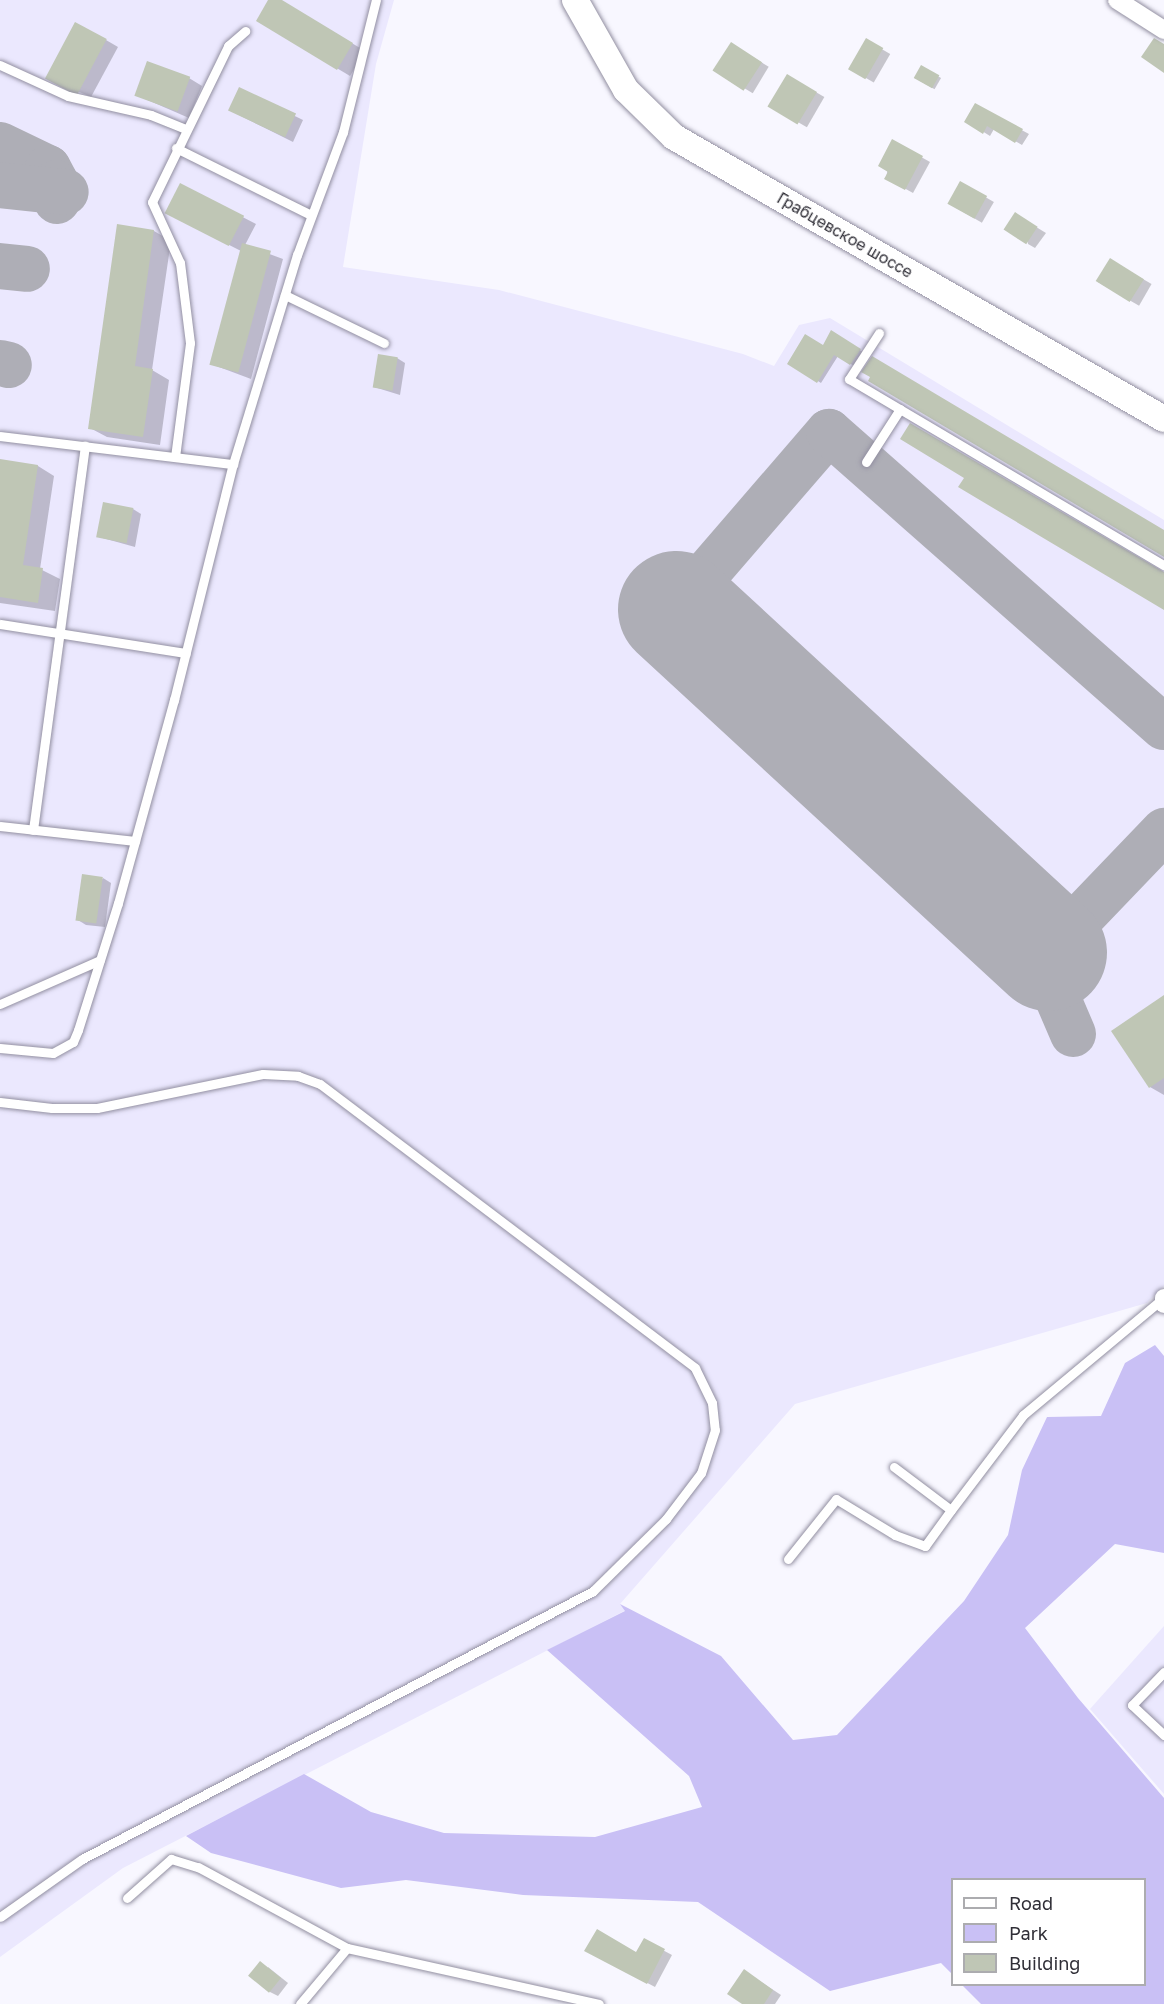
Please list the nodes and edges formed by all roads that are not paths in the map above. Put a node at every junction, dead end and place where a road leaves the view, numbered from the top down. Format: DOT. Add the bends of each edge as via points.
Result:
graph roads {
  1 [pos="376,0"];
  2 [pos="575,0"];
  3 [pos="1117,0"];
  4 [pos="1164,30"];
  5 [pos="245,31"];
  6 [pos="0,65"];
  7 [pos="185,129"];
  8 [pos="176,148"];
  9 [pos="311,215"];
  10 [pos="285,295"];
  11 [pos="879,333"];
  12 [pos="384,343"];
  13 [pos="900,409"];
  14 [pos="1164,419"];
  15 [pos="0,436"];
  16 [pos="85,446"];
  17 [pos="175,457"];
  18 [pos="866,462"];
  19 [pos="233,464"];
  20 [pos="1164,565"];
  21 [pos="0,624"];
  22 [pos="57,631"];
  23 [pos="186,653"];
  24 [pos="0,826"];
  25 [pos="33,830"];
  26 [pos="135,841"];
  27 [pos="100,960"];
  28 [pos="0,1004"];
  29 [pos="0,1048"];
  30 [pos="0,1102"];
  31 [pos="1163,1301"];
  32 [pos="894,1467"];
  33 [pos="951,1510"];
  34 [pos="788,1559"];
  35 [pos="1164,1672"];
  36 [pos="1164,1736"];
  37 [pos="127,1898"];
  38 [pos="0,1917"];
  39 [pos="347,1948"];
  40 [pos="300,2004"];
  41 [pos="599,2004"];
  1 -- 9 [label="lane" via="343,132"];
  2 -- 14 [label="street, Грабцевское шоссе" via="626,90 674,137"];
  3 -- 4 [label="street"];
  5 -- 7 [label="lane" via="228,46"];
  6 -- 7 [label="lane" via="69,96 151,115"];
  7 -- 8 [label="lane"];
  8 -- 9 [label="lane"];
  8 -- 17 [label="lane" via="152,202 180,263 190,343"];
  9 -- 10 [label="lane"];
  10 -- 12 [label="lane"];
  10 -- 19 [label="lane"];
  11 -- 13 [label="lane" via="849,379"];
  13 -- 18 [label="lane"];
  13 -- 20 [label="lane"];
  15 -- 16 [label="lane"];
  16 -- 17 [label="lane"];
  16 -- 22 [label="lane"];
  17 -- 19 [label="lane"];
  19 -- 23 [label="lane"];
  21 -- 22 [label="lane"];
  22 -- 23 [label="lane"];
  22 -- 25 [label="lane"];
  23 -- 26 [label="lane"];
  24 -- 25 [label="lane"];
  25 -- 26 [label="lane"];
  26 -- 27 [label="lane"];
  27 -- 28 [label="lane"];
  27 -- 29 [label="lane" via="73,1042 53,1053"];
  30 -- 38 [label="lane" via="97,1108 263,1074 298,1076 320,1084 695,1368 712,1403 715,1430 705,1464 687,1491 615,1573 592,1591 82,1859"];
  31 -- 33 [label="lane" via="1023,1415"];
  32 -- 33 [label="lane"];
  33 -- 34 [label="lane" via="925,1546 895,1535 836,1499"];
  35 -- 36 [label="lane" via="1132,1706"];
  37 -- 39 [label="lane" via="171,1859 198,1867"];
  39 -- 40 [label="lane"];
  39 -- 41 [label="lane"];
}
